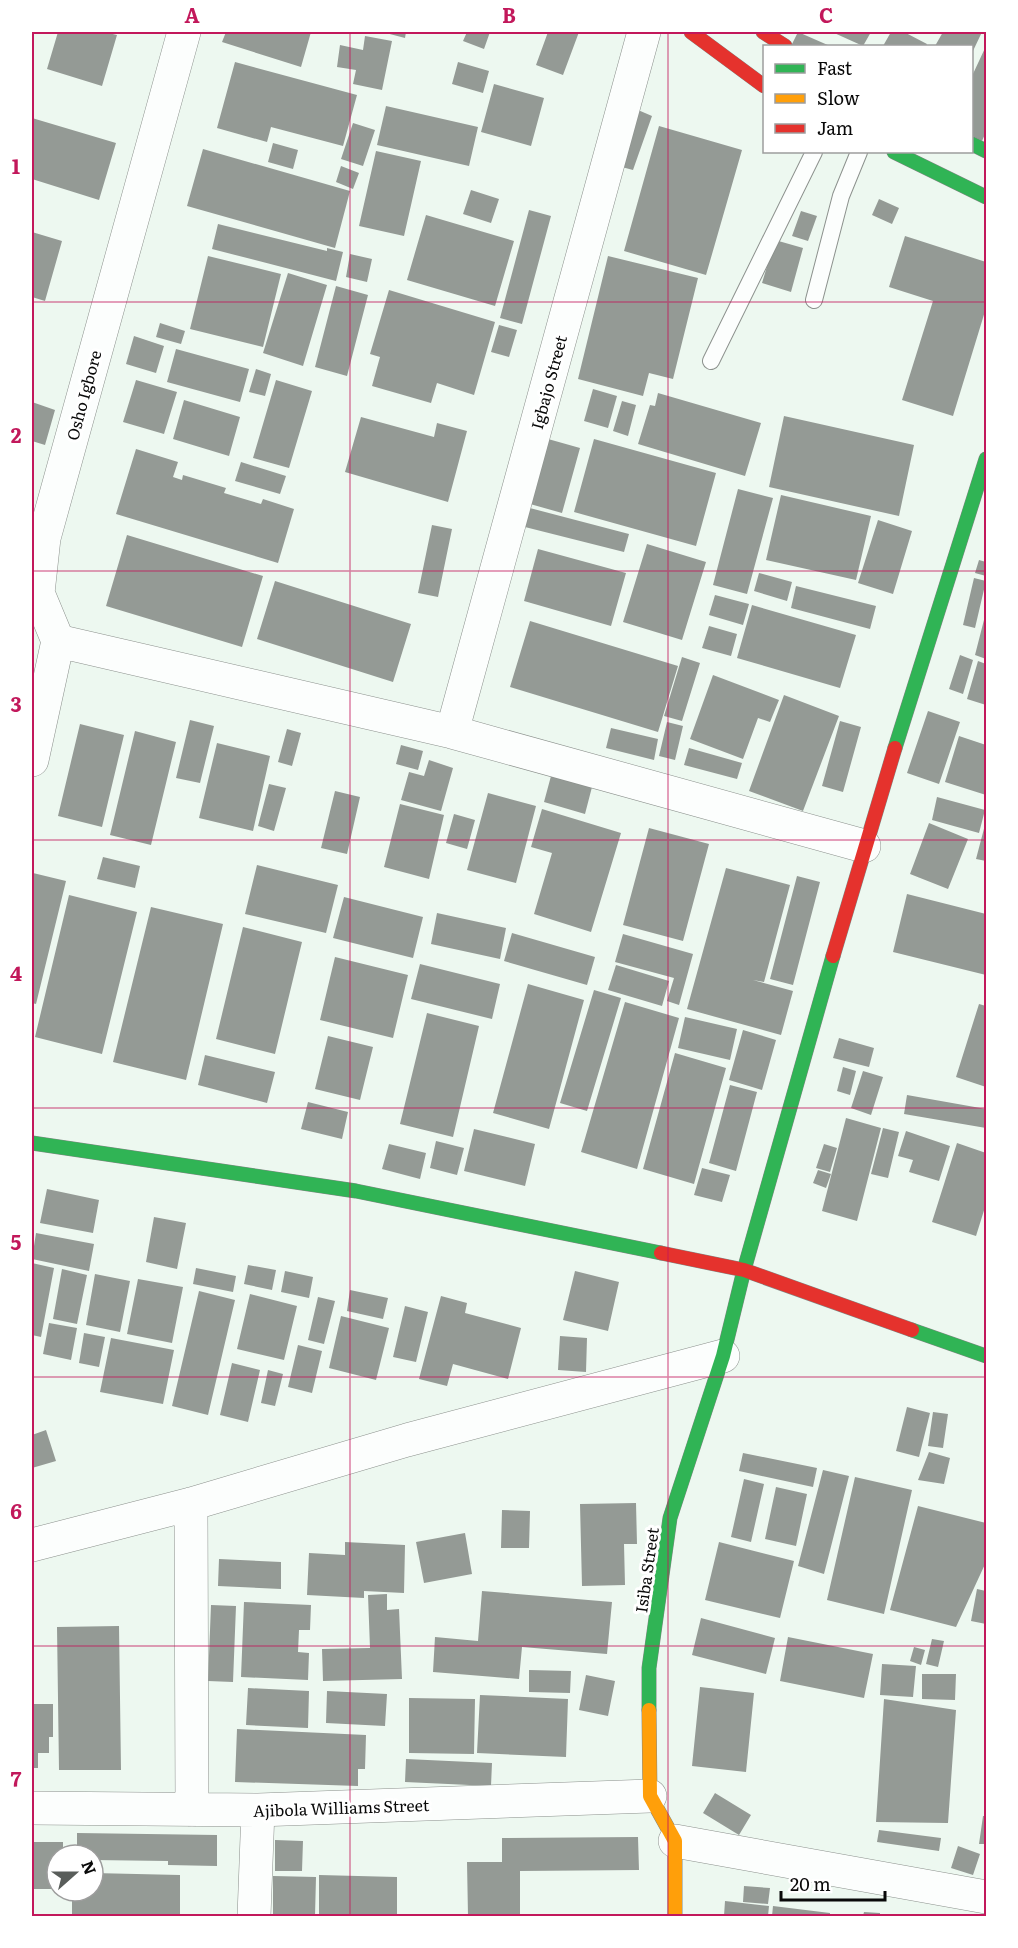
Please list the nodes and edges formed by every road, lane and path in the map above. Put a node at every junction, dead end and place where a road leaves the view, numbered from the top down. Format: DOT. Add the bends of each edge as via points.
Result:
graph roads {
  1 [pos="184,32"];
  2 [pos="644,32"];
  3 [pos="692,32"];
  4 [pos="763,85"];
  5 [pos="973,144"];
  6 [pos="987,151"];
  7 [pos="814,153"];
  8 [pos="859,153"];
  9 [pos="896,153"];
  10 [pos="987,197"];
  11 [pos="814,300"];
  12 [pos="711,361"];
  13 [pos="987,459"];
  14 [pos="58,640"];
  15 [pos="452,732"];
  16 [pos="32,760"];
  17 [pos="864,846"];
  18 [pos="32,1143"];
  19 [pos="744,1270"];
  20 [pos="723,1356"];
  21 [pos="987,1356"];
  22 [pos="191,1503"];
  23 [pos="32,1545"];
  24 [pos="650,1796"];
  25 [pos="32,1808"];
  26 [pos="192,1810"];
  27 [pos="258,1810"];
  28 [pos="675,1841"];
  29 [pos="987,1897"];
  30 [pos="254,1917"];
  31 [pos="675,1917"];
  1 -- 14 [label="street, Osho Igbore" via="44,538 38,593"];
  2 -- 15 [label="street, Igbajo Street"];
  3 -- 4 [label="street"];
  5 -- 6 [label="street"];
  7 -- 12 [label="lane"];
  8 -- 11 [label="lane" via="841,196"];
  9 -- 10 [label="street"];
  13 -- 17 [label="street, Isiba Street"];
  14 -- 15 [label="street"];
  14 -- 16 [label="street"];
  15 -- 17 [label="street"];
  17 -- 19 [label="street, Isiba Street"];
  18 -- 19 [label="street" via="356,1191"];
  19 -- 20 [label="street, Isiba Street"];
  19 -- 21 [label="street"];
  20 -- 22 [label="street" via="407,1440"];
  20 -- 24 [label="street, Isiba Street" via="670,1518 649,1668"];
  22 -- 23 [label="street"];
  22 -- 26 [label="street"];
  24 -- 27 [label="street, Ajibola Williams Street"];
  24 -- 28 [label="street"];
  25 -- 26 [label="street, Ajibola Williams Street"];
  26 -- 27 [label="street, Ajibola Williams Street"];
  27 -- 30 [label="street"];
  28 -- 29 [label="street"];
  28 -- 31 [label="street"];
}
